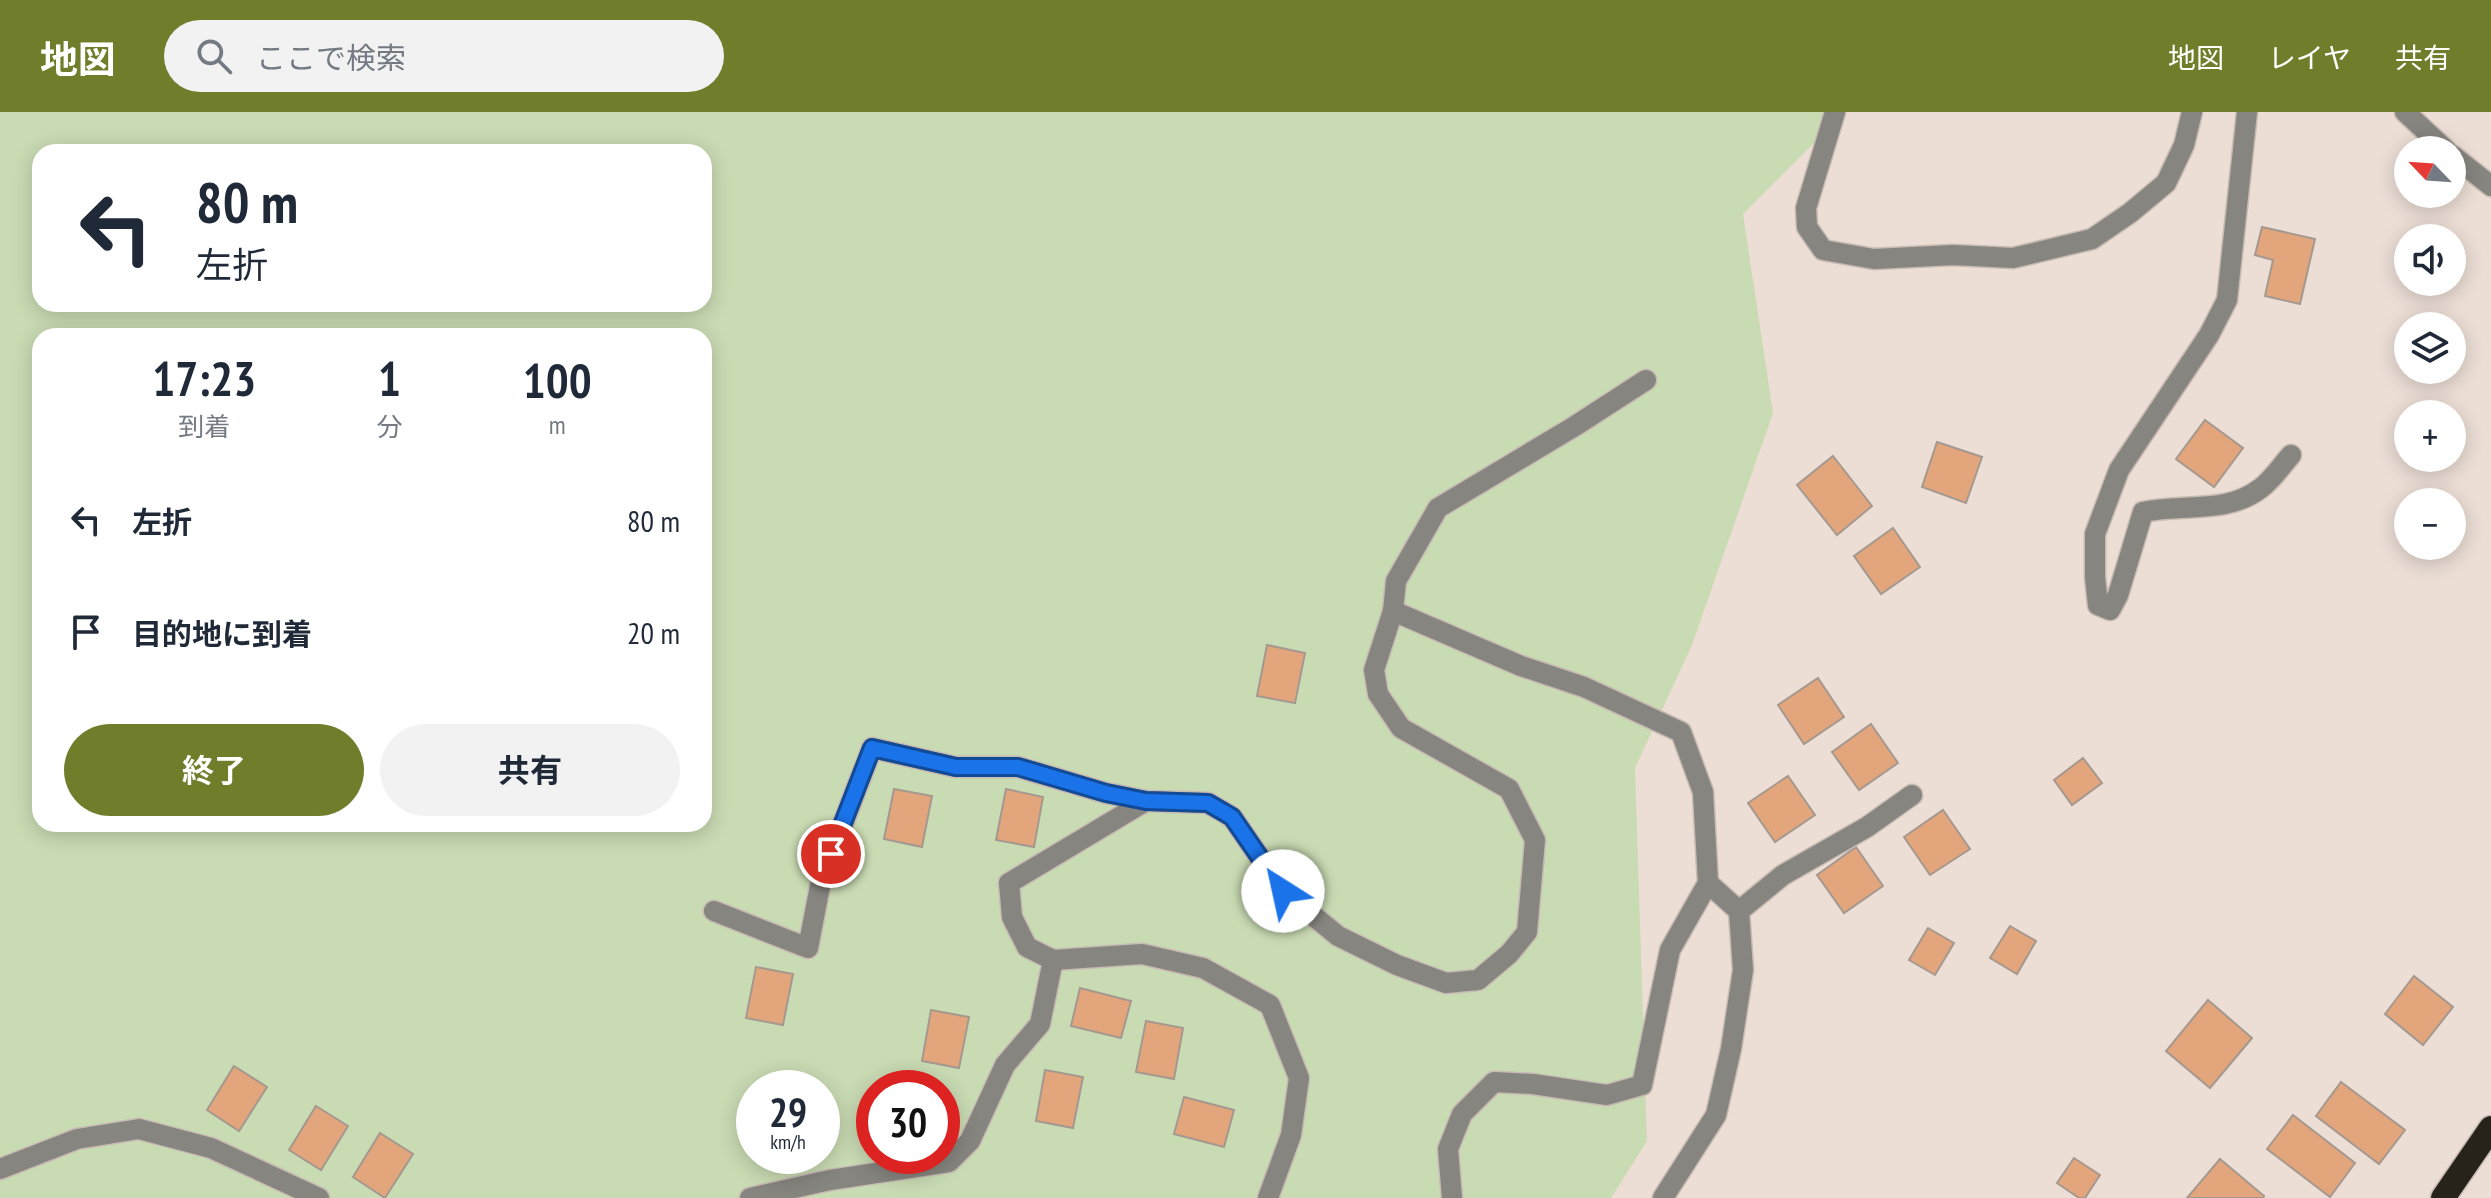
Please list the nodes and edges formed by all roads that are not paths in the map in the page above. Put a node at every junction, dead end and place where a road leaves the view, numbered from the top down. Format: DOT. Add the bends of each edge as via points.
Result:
graph roads {
  1 [pos="1835,112"];
  2 [pos="2192,112"];
  3 [pos="2247,112"];
  4 [pos="2405,112"];
  5 [pos="2431,136"];
  6 [pos="2466,166"];
  7 [pos="2491,186"];
  8 [pos="1646,380"];
  9 [pos="2291,455"];
  10 [pos="1393,611"];
  11 [pos="1912,795"];
  12 [pos="1146,801"];
  13 [pos="1708,883"];
  14 [pos="714,911"];
  15 [pos="1739,911"];
  16 [pos="1053,960"];
  17 [pos="2491,1128"];
  18 [pos="0,1169"];
  19 [pos="319,1198"];
  20 [pos="750,1198"];
  21 [pos="1268,1198"];
  22 [pos="1452,1198"];
  23 [pos="1663,1198"];
  24 [pos="2443,1198"];
  1 -- 2 [label="street" via="1806,208 1807,227 1823,250 1874,259 2013,258 2092,239 2166,183"];
  3 -- 9 [label="street" via="2227,300 2119,470 2095,534 2098,605 2110,610 2118,595 2143,512 2226,506 2262,488"];
  4 -- 5 [label="street"];
  6 -- 7 [label="street"];
  8 -- 10 [label="street" via="1438,508 1396,581"];
  10 -- 12 [label="street" via="1374,670 1378,694 1401,728 1509,789 1535,840 1527,932 1478,980 1446,983 1338,936 1283,891 1232,817 1208,803"];
  10 -- 13 [label="street" via="1681,732 1703,792"];
  11 -- 15 [label="street" via="1783,875"];
  12 -- 14 [label="street" via="1018,767 956,767 872,748 821,881 808,948"];
  12 -- 16 [label="street" via="1009,883 1012,917 1027,947"];
  13 -- 15 [label="street"];
  13 -- 22 [label="street" via="1670,950 1642,1085 1607,1095 1494,1082 1462,1114 1448,1149"];
  15 -- 23 [label="street" via="1743,970 1716,1115"];
  16 -- 20 [label="street" via="1040,1024 1005,1065 970,1141 949,1162"];
  16 -- 21 [label="street" via="1142,954 1203,968 1270,1005 1299,1078 1291,1135"];
  17 -- 24 [label="highway"];
  18 -- 19 [label="street" via="77,1139 139,1129 211,1148"];
}
